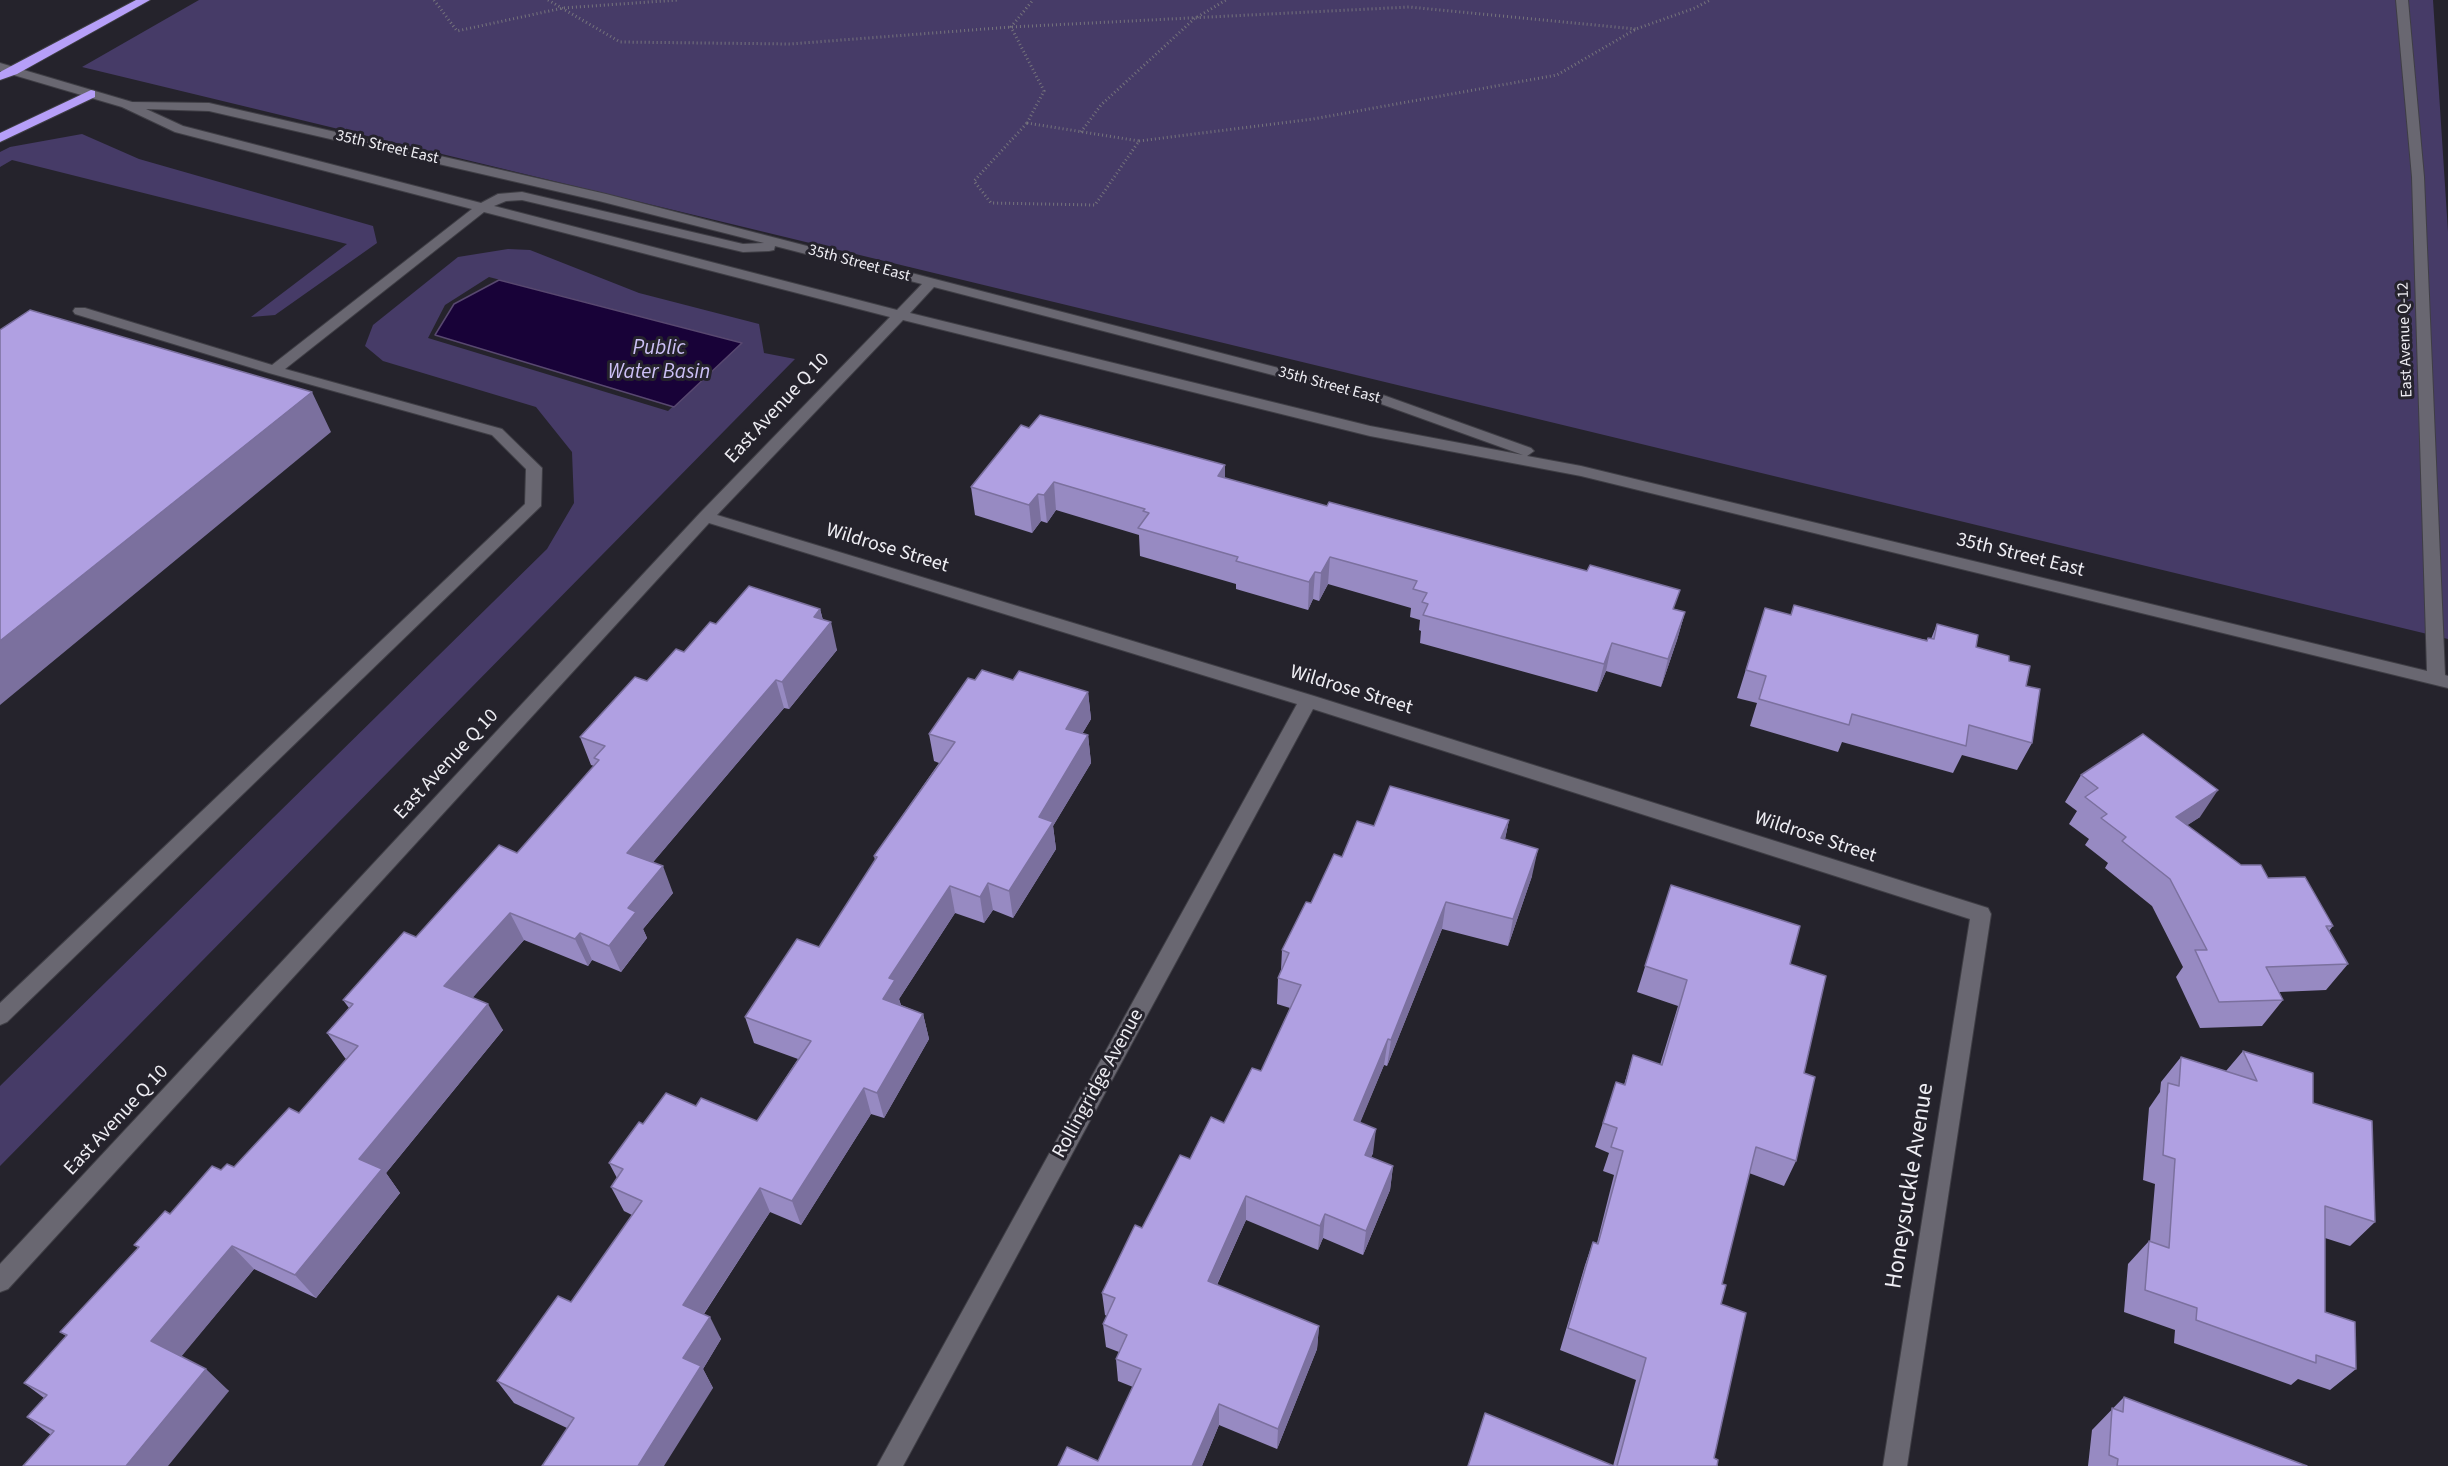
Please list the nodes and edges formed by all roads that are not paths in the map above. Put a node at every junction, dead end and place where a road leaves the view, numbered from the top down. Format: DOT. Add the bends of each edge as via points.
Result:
graph roads {
  1 [pos="144,0"];
  2 [pos="2402,0"];
  3 [pos="0,68"];
  4 [pos="13,71"];
  5 [pos="0,76"];
  6 [pos="0,82"];
  7 [pos="91,94"];
  8 [pos="126,104"];
  9 [pos="0,138"];
  10 [pos="481,208"];
  11 [pos="789,246"];
  12 [pos="931,283"];
  13 [pos="80,311"];
  14 [pos="899,315"];
  15 [pos="274,370"];
  16 [pos="1581,471"];
  17 [pos="706,517"];
  18 [pos="2442,681"];
  19 [pos="1308,701"];
  20 [pos="1981,914"];
  21 [pos="0,1016"];
  22 [pos="0,1281"];
  23 [pos="889,1466"];
  24 [pos="1895,1466"];
  1 -- 4 [label="highway"];
  2 -- 18 [label="street, East Avenue Q-12" via="2418,177"];
  3 -- 4 [label="street, 35th Street East"];
  4 -- 5 [label="highway"];
  4 -- 6 [label="highway"];
  4 -- 7 [label="street, 35th Street East"];
  7 -- 8 [label="street, 35th Street East"];
  7 -- 9 [label="highway"];
  8 -- 10 [label="street, 35th Street East" via="178,129"];
  8 -- 11 [label="street, 35th Street East" via="209,107"];
  10 -- 11 [label="street" via="503,197 522,196 743,248"];
  10 -- 14 [label="street, 35th Street East"];
  10 -- 15 [label="street"];
  11 -- 12 [label="street, 35th Street East"];
  12 -- 14 [label="street, East Avenue Q 10"];
  12 -- 16 [label="street, 35th Street East" via="1378,398"];
  13 -- 15 [label="street"];
  14 -- 16 [label="street, 35th Street East" via="1370,431"];
  14 -- 17 [label="street, East Avenue Q 10"];
  15 -- 21 [label="street" via="497,432 534,468 533,506"];
  16 -- 18 [label="street, 35th Street East"];
  17 -- 19 [label="street, Wildrose Street"];
  17 -- 22 [label="street, East Avenue Q 10"];
  19 -- 20 [label="street, Wildrose Street"];
  19 -- 23 [label="street, Rollingridge Avenue"];
  20 -- 24 [label="street, Honeysuckle Avenue"];
}
